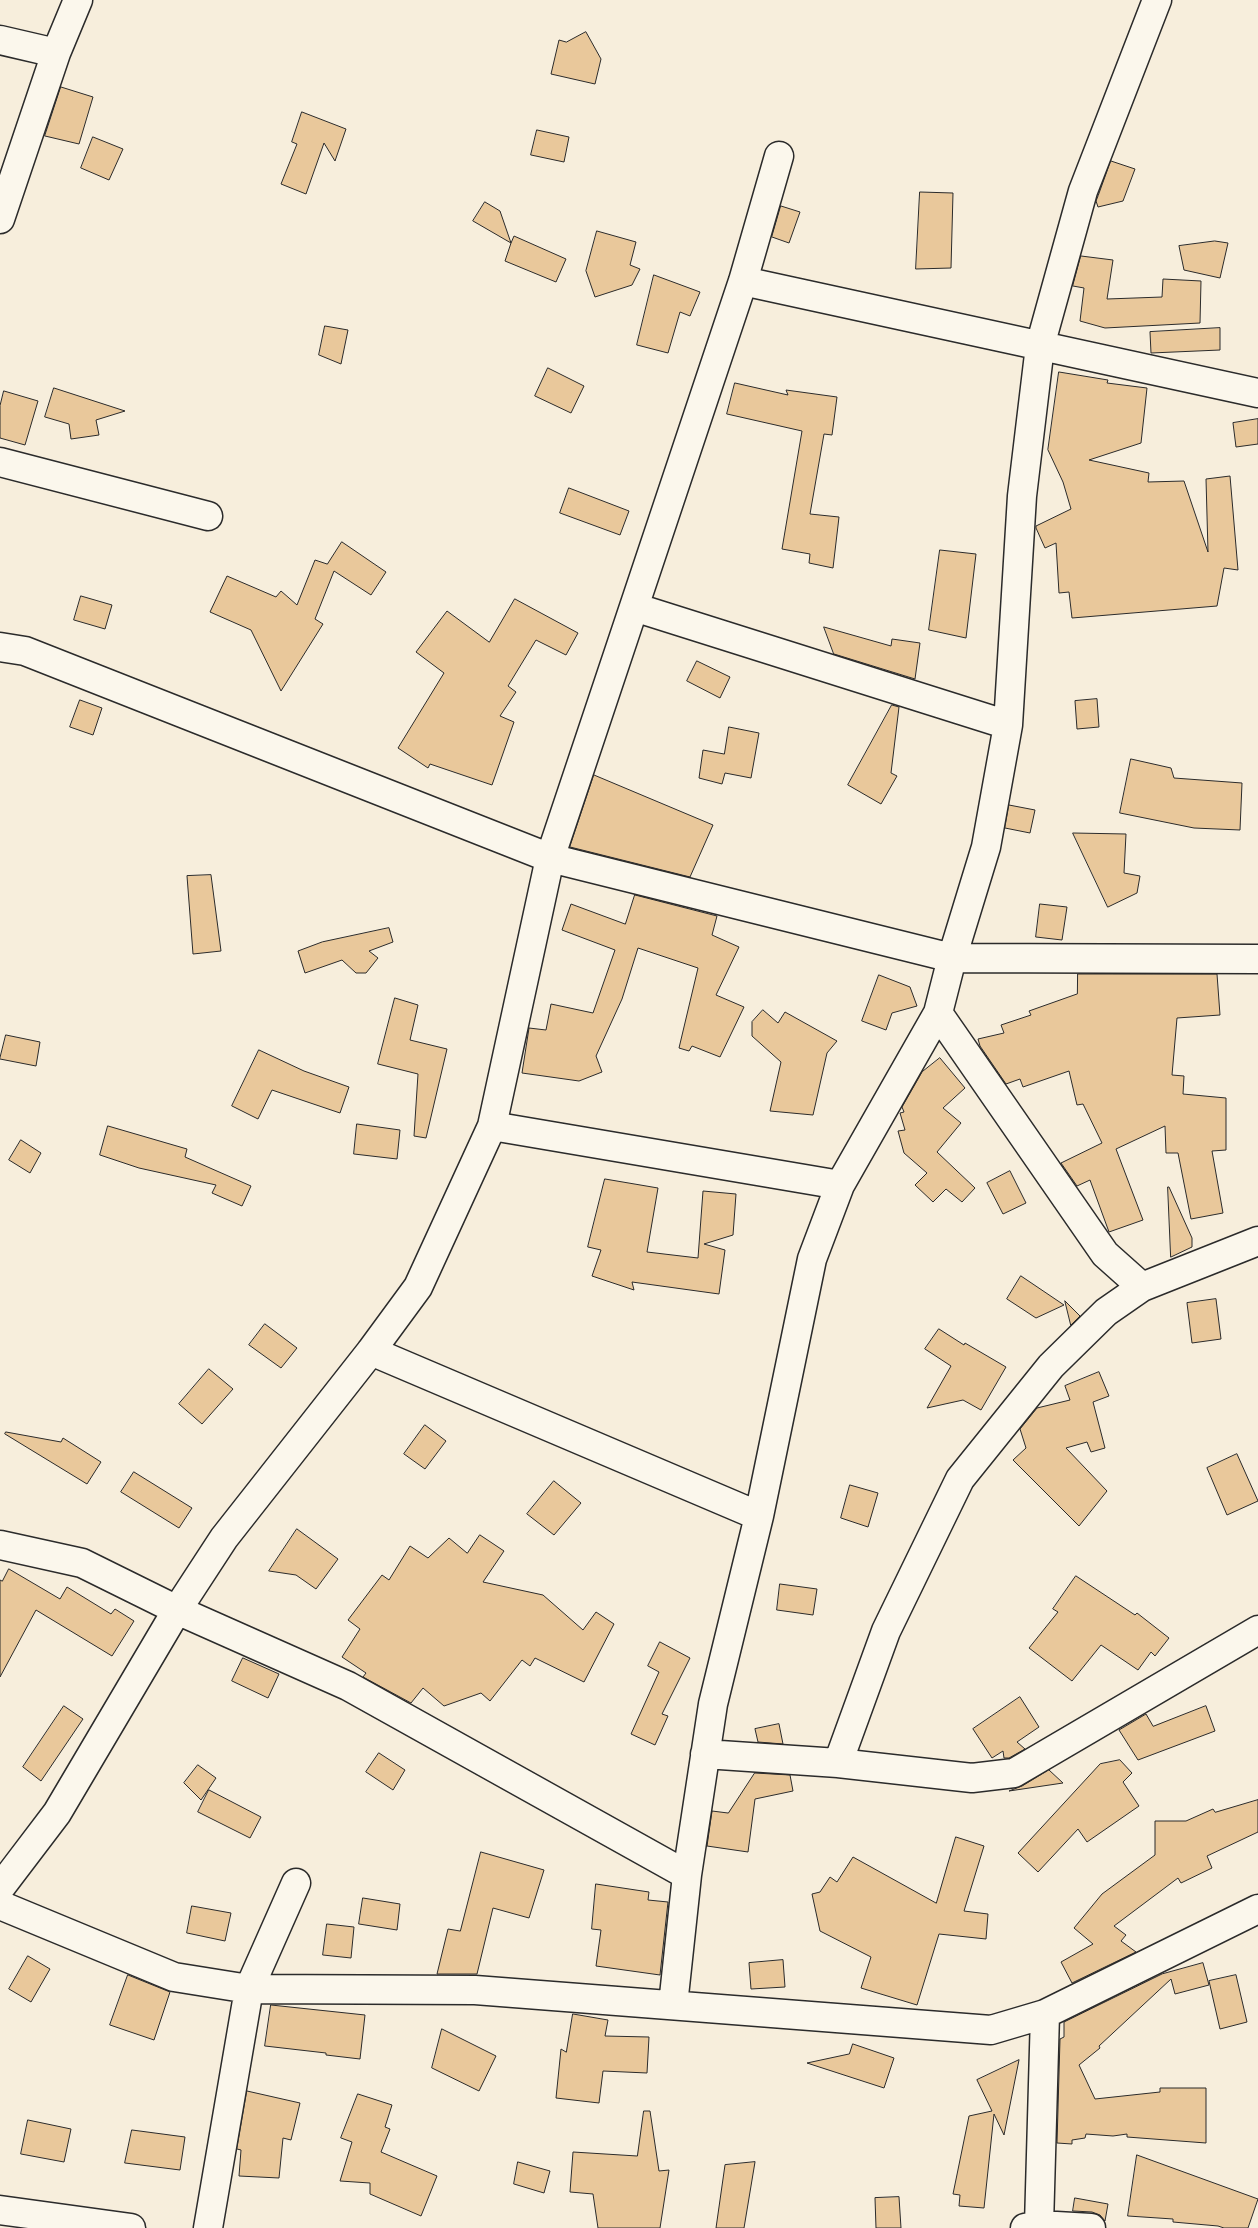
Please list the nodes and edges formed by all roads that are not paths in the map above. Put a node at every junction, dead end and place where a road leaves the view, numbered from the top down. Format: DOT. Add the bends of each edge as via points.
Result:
graph roads {
  1 [pos="78,0"];
  2 [pos="1157,0"];
  3 [pos="0,40"];
  4 [pos="56,53"];
  5 [pos="779,156"];
  6 [pos="0,220"];
  7 [pos="743,281"];
  8 [pos="1040,346"];
  9 [pos="1258,393"];
  10 [pos="0,462"];
  11 [pos="208,516"];
  12 [pos="634,607"];
  13 [pos="0,647"];
  14 [pos="1008,725"];
  15 [pos="550,858"];
  16 [pos="952,958"];
  17 [pos="1258,959"];
  18 [pos="938,1013"];
  19 [pos="492,1126"];
  20 [pos="840,1185"];
  21 [pos="1258,1241"];
  22 [pos="1142,1287"];
  23 [pos="371,1351"];
  24 [pos="759,1516"];
  25 [pos="0,1545"];
  26 [pos="176,1610"];
  27 [pos="1258,1630"];
  28 [pos="705,1754"];
  29 [pos="838,1762"];
  30 [pos="687,1875"];
  31 [pos="296,1883"];
  32 [pos="0,1888"];
  33 [pos="0,1905"];
  34 [pos="1258,1909"];
  35 [pos="249,1989"];
  36 [pos="673,2005"];
  37 [pos="1045,2014"];
  38 [pos="0,2210"];
  39 [pos="1032,2226"];
  40 [pos="131,2228"];
  41 [pos="208,2228"];
  42 [pos="1091,2228"];
  1 -- 4 [label="street"];
  2 -- 8 [label="street" via="1082,191"];
  3 -- 4 [label="street"];
  4 -- 6 [label="street"];
  5 -- 7 [label="street"];
  7 -- 8 [label="street"];
  7 -- 12 [label="street"];
  8 -- 9 [label="street"];
  8 -- 14 [label="street" via="1022,496"];
  10 -- 11 [label="street"];
  12 -- 14 [label="street"];
  12 -- 15 [label="street"];
  13 -- 15 [label="street" via="25,651"];
  14 -- 16 [label="street" via="986,847"];
  15 -- 16 [label="street"];
  15 -- 19 [label="street"];
  16 -- 17 [label="street"];
  16 -- 18 [label="street"];
  18 -- 20 [label="street"];
  18 -- 22 [label="street" via="1105,1254"];
  19 -- 20 [label="street"];
  19 -- 23 [label="street" via="418,1287"];
  20 -- 24 [label="street" via="812,1259"];
  21 -- 22 [label="street"];
  22 -- 29 [label="street" via="1106,1312 1051,1366 960,1479 886,1631"];
  23 -- 24 [label="street"];
  23 -- 26 [label="street" via="224,1538"];
  24 -- 28 [label="street" via="713,1704"];
  25 -- 26 [label="street" via="82,1563"];
  26 -- 30 [label="street" via="348,1686"];
  26 -- 32 [label="street" via="57,1813"];
  27 -- 29 [label="street" via="1014,1773 972,1778"];
  28 -- 29 [label="street"];
  28 -- 30 [label="street"];
  30 -- 36 [label="street"];
  31 -- 35 [label="street"];
  33 -- 35 [label="street" via="174,1977"];
  34 -- 37 [label="street"];
  35 -- 36 [label="street" via="475,1990"];
  35 -- 41 [label="street"];
  36 -- 37 [label="street" via="991,2030"];
  37 -- 39 [label="street"];
  38 -- 40 [label="street"];
  39 -- 42 [label="street"];
}
